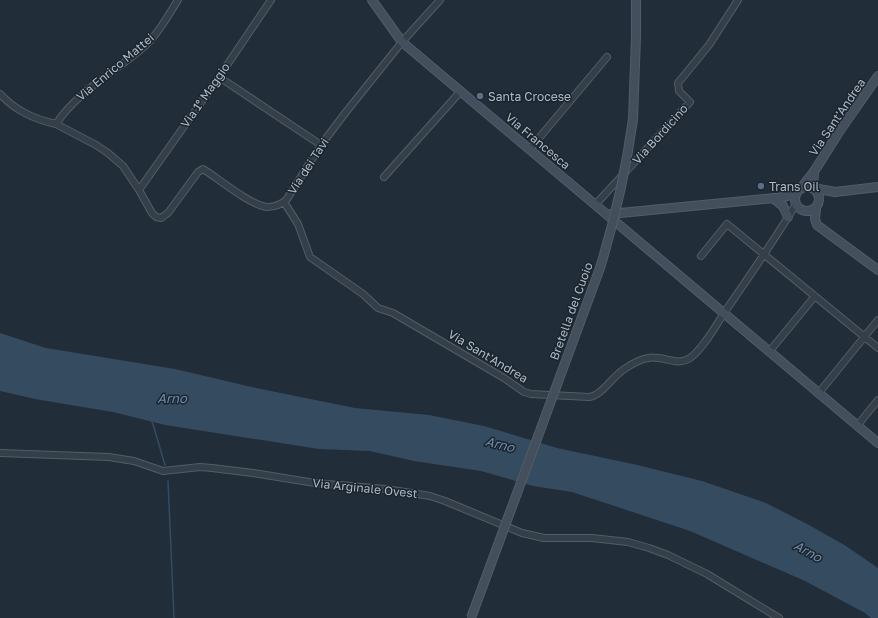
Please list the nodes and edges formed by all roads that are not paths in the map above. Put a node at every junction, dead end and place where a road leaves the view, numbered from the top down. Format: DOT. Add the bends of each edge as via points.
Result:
graph roads {
  1 [pos="178,0"];
  2 [pos="271,0"];
  3 [pos="372,0"];
  4 [pos="440,0"];
  5 [pos="636,0"];
  6 [pos="738,0"];
  7 [pos="402,42"];
  8 [pos="607,57"];
  9 [pos="878,76"];
  10 [pos="219,77"];
  11 [pos="460,92"];
  12 [pos="0,94"];
  13 [pos="56,124"];
  14 [pos="321,145"];
  15 [pos="529,150"];
  16 [pos="815,170"];
  17 [pos="384,177"];
  18 [pos="813,188"];
  19 [pos="878,188"];
  20 [pos="139,190"];
  21 [pos="835,192"];
  22 [pos="773,198"];
  23 [pos="798,199"];
  24 [pos="284,202"];
  25 [pos="595,205"];
  26 [pos="818,205"];
  27 [pos="607,214"];
  28 [pos="790,214"];
  29 [pos="765,254"];
  30 [pos="701,256"];
  31 [pos="878,270"];
  32 [pos="815,296"];
  33 [pos="723,314"];
  34 [pos="878,320"];
  35 [pos="864,337"];
  36 [pos="878,348"];
  37 [pos="769,352"];
  38 [pos="818,394"];
  39 [pos="878,400"];
  40 [pos="857,426"];
  41 [pos="878,443"];
  42 [pos="0,453"];
  43 [pos="471,618"];
  44 [pos="778,618"];
  1 -- 13 [label="street, Via Enrico Mattei" via="149,42 97,82 71,105"];
  2 -- 10 [label="street, Via 1° Maggio"];
  3 -- 7 [label="main road, Via Francesca"];
  4 -- 7 [label="street, Via dei Tavi"];
  5 -- 43 [label="main road, Bretella del Cuoio, bridge" via="633,119 621,192 611,232"];
  6 -- 25 [label="street, Via Bordicino" via="709,45 678,83 679,91 690,102"];
  7 -- 11 [label="main road, Via Francesca"];
  7 -- 14 [label="street, Via dei Tavi"];
  8 -- 15 [label="street"];
  9 -- 16 [label="main road, Via Sant'Andrea"];
  10 -- 14 [label="street"];
  10 -- 20 [label="street, Via 1° Maggio"];
  11 -- 15 [label="main road, Via Francesca"];
  11 -- 17 [label="street"];
  12 -- 13 [label="street" via="9,104 26,114"];
  13 -- 20 [label="street, Via dei Tavi" via="108,153 123,166"];
  14 -- 24 [label="street, Via dei Tavi"];
  15 -- 25 [label="main road, Via Francesca"];
  16 -- 18 [label="main road, Via Sant'Andrea"];
  16 -- 23 [label="main road, Via Sant'Andrea"];
  18 -- 21 [label="main road"];
  18 -- 23 [label="main road" via="807,187"];
  18 -- 26 [label="main road" via="819,194"];
  19 -- 21 [label="main road"];
  20 -- 24 [label="street, Via dei Tavi" via="152,213 159,218 168,213 198,172 203,169 261,205 273,206"];
  21 -- 26 [label="main road"];
  22 -- 23 [label="main road"];
  22 -- 27 [label="main road"];
  22 -- 28 [label="main road"];
  23 -- 26 [label="main road" via="806,211"];
  23 -- 28 [label="street, Via Sant'Andrea"];
  24 -- 33 [label="street, Via Sant'Andrea" via="298,224 310,256 363,294 378,308 393,313 531,394 594,397 613,377 648,358 674,362 689,359"];
  25 -- 27 [label="main road, Via Francesca"];
  26 -- 31 [label="main road" via="815,219 817,225"];
  27 -- 33 [label="main road, Via Francesca"];
  28 -- 29 [label="street, Via Sant'Andrea"];
  29 -- 30 [label="street" via="727,224"];
  29 -- 32 [label="street"];
  29 -- 33 [label="street, Via Sant'Andrea"];
  32 -- 35 [label="street"];
  32 -- 37 [label="street"];
  33 -- 37 [label="main road, Via Francesca"];
  34 -- 35 [label="street"];
  35 -- 36 [label="street"];
  35 -- 38 [label="street"];
  37 -- 38 [label="main road, Via Francesca"];
  38 -- 40 [label="main road, Via Francesca"];
  39 -- 40 [label="street"];
  40 -- 41 [label="main road, Via Francesca"];
  42 -- 44 [label="street, Via Arginale Ovest" via="109,457 134,461 163,471 212,468 430,496 522,533 544,538 628,542 649,548 707,574"];
}
